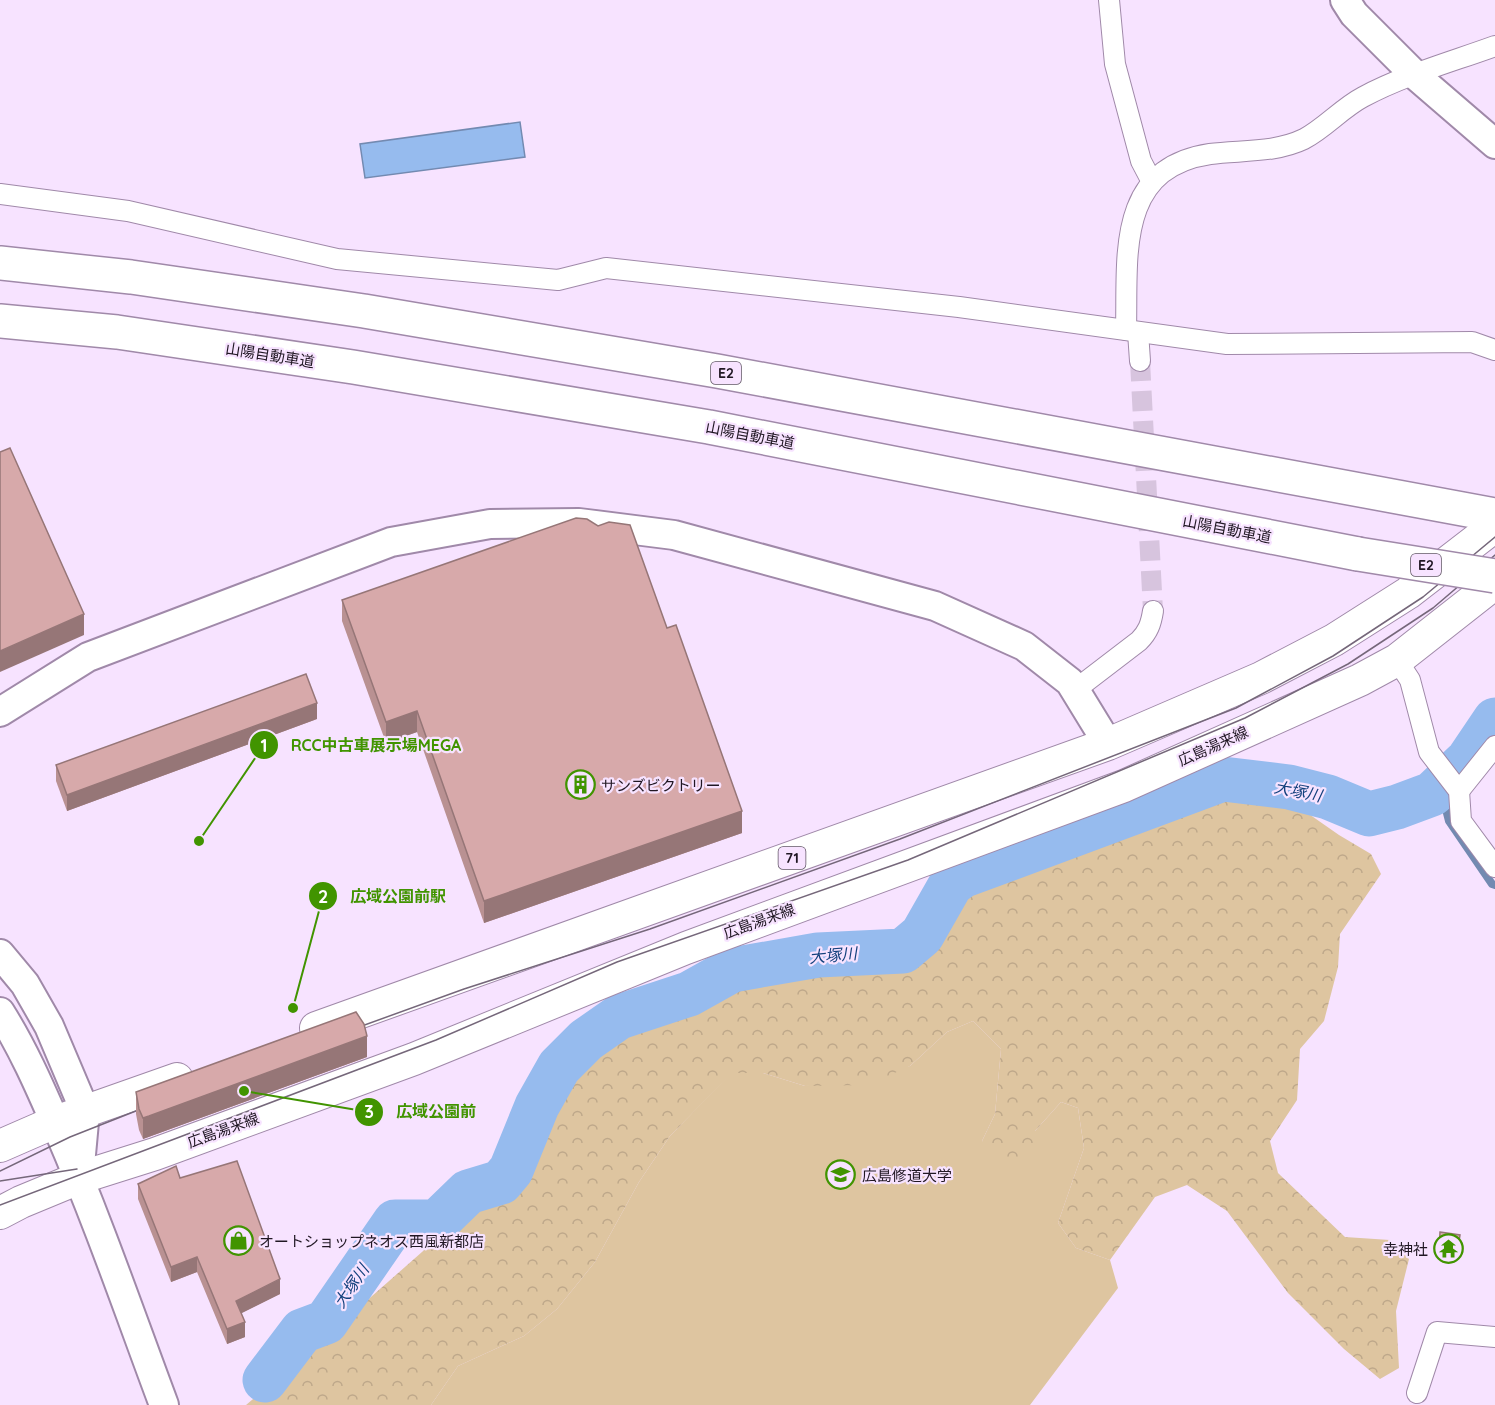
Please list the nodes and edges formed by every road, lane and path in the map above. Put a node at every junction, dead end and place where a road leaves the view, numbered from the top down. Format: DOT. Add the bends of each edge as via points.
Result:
graph roads {
  1 [pos="1108,0"];
  2 [pos="1345,0"];
  3 [pos="1495,46"];
  4 [pos="1415,75"];
  5 [pos="1495,144"];
  6 [pos="1152,182"];
  7 [pos="0,194"];
  8 [pos="0,263"];
  9 [pos="0,321"];
  10 [pos="1132,331"];
  11 [pos="1495,350"];
  12 [pos="1140,361"];
  13 [pos="1495,515"];
  14 [pos="1495,524"];
  15 [pos="1495,576"];
  16 [pos="1495,583"];
  17 [pos="1153,611"];
  18 [pos="1397,660"];
  19 [pos="1075,690"];
  20 [pos="0,712"];
  21 [pos="1108,744"];
  22 [pos="1495,746"];
  23 [pos="1459,791"];
  24 [pos="1495,867"];
  25 [pos="0,954"];
  26 [pos="0,1012"];
  27 [pos="289,1038"];
  28 [pos="199,1071"];
  29 [pos="85,1111"];
  30 [pos="55,1122"];
  31 [pos="0,1146"];
  32 [pos="79,1178"];
  33 [pos="0,1213"];
  34 [pos="1495,1337"];
  35 [pos="1417,1393"];
  36 [pos="164,1405"];
  1 -- 6 [label="street" via="1115,64 1141,161"];
  2 -- 4 [label="street"];
  3 -- 4 [label="street"];
  4 -- 5 [label="street"];
  4 -- 6 [label="street" via="1360,98 1306,138 1288,145 1188,159"];
  6 -- 10 [label="street" via="1139,200 1128,241"];
  7 -- 10 [label="street" via="128,211 337,259 558,280 606,268 959,307"];
  8 -- 13 [label="highway, E2" via="131,277 388,315 717,371"];
  9 -- 15 [label="highway, 山陽自動車道 / E2, bridge" via="153,337 709,427 1358,554"];
  10 -- 11 [label="street" via="1227,344 1472,342"];
  10 -- 12 [label="street"];
  14 -- 21 [label="main road, 71" via="1408,593 1334,640 1261,678"];
  16 -- 18 [label="main road, 広島湯来線"];
  17 -- 19 [label="street" via="1147,633"];
  18 -- 23 [label="street" via="1410,680 1429,752"];
  18 -- 32 [label="main road, 広島湯来線" via="1350,685 1124,786 686,948 414,1059"];
  19 -- 20 [label="street" via="1024,646 935,606 674,536 579,523 490,524 391,542 98,653"];
  19 -- 21 [label="street"];
  21 -- 27 [label="main road, 71"];
  22 -- 23 [label="street"];
  23 -- 24 [label="street" via="1461,821"];
  25 -- 29 [label="street" via="25,984 49,1026"];
  26 -- 30 [label="street" via="17,1039"];
  28 -- 29 [label="main road"];
  29 -- 30 [label="main road"];
  29 -- 32 [label="street"];
  30 -- 31 [label="main road"];
  30 -- 32 [label="street"];
  32 -- 33 [label="main road, 広島湯来線"];
  32 -- 36 [label="street"];
  34 -- 35 [label="street" via="1437,1332"];
}
